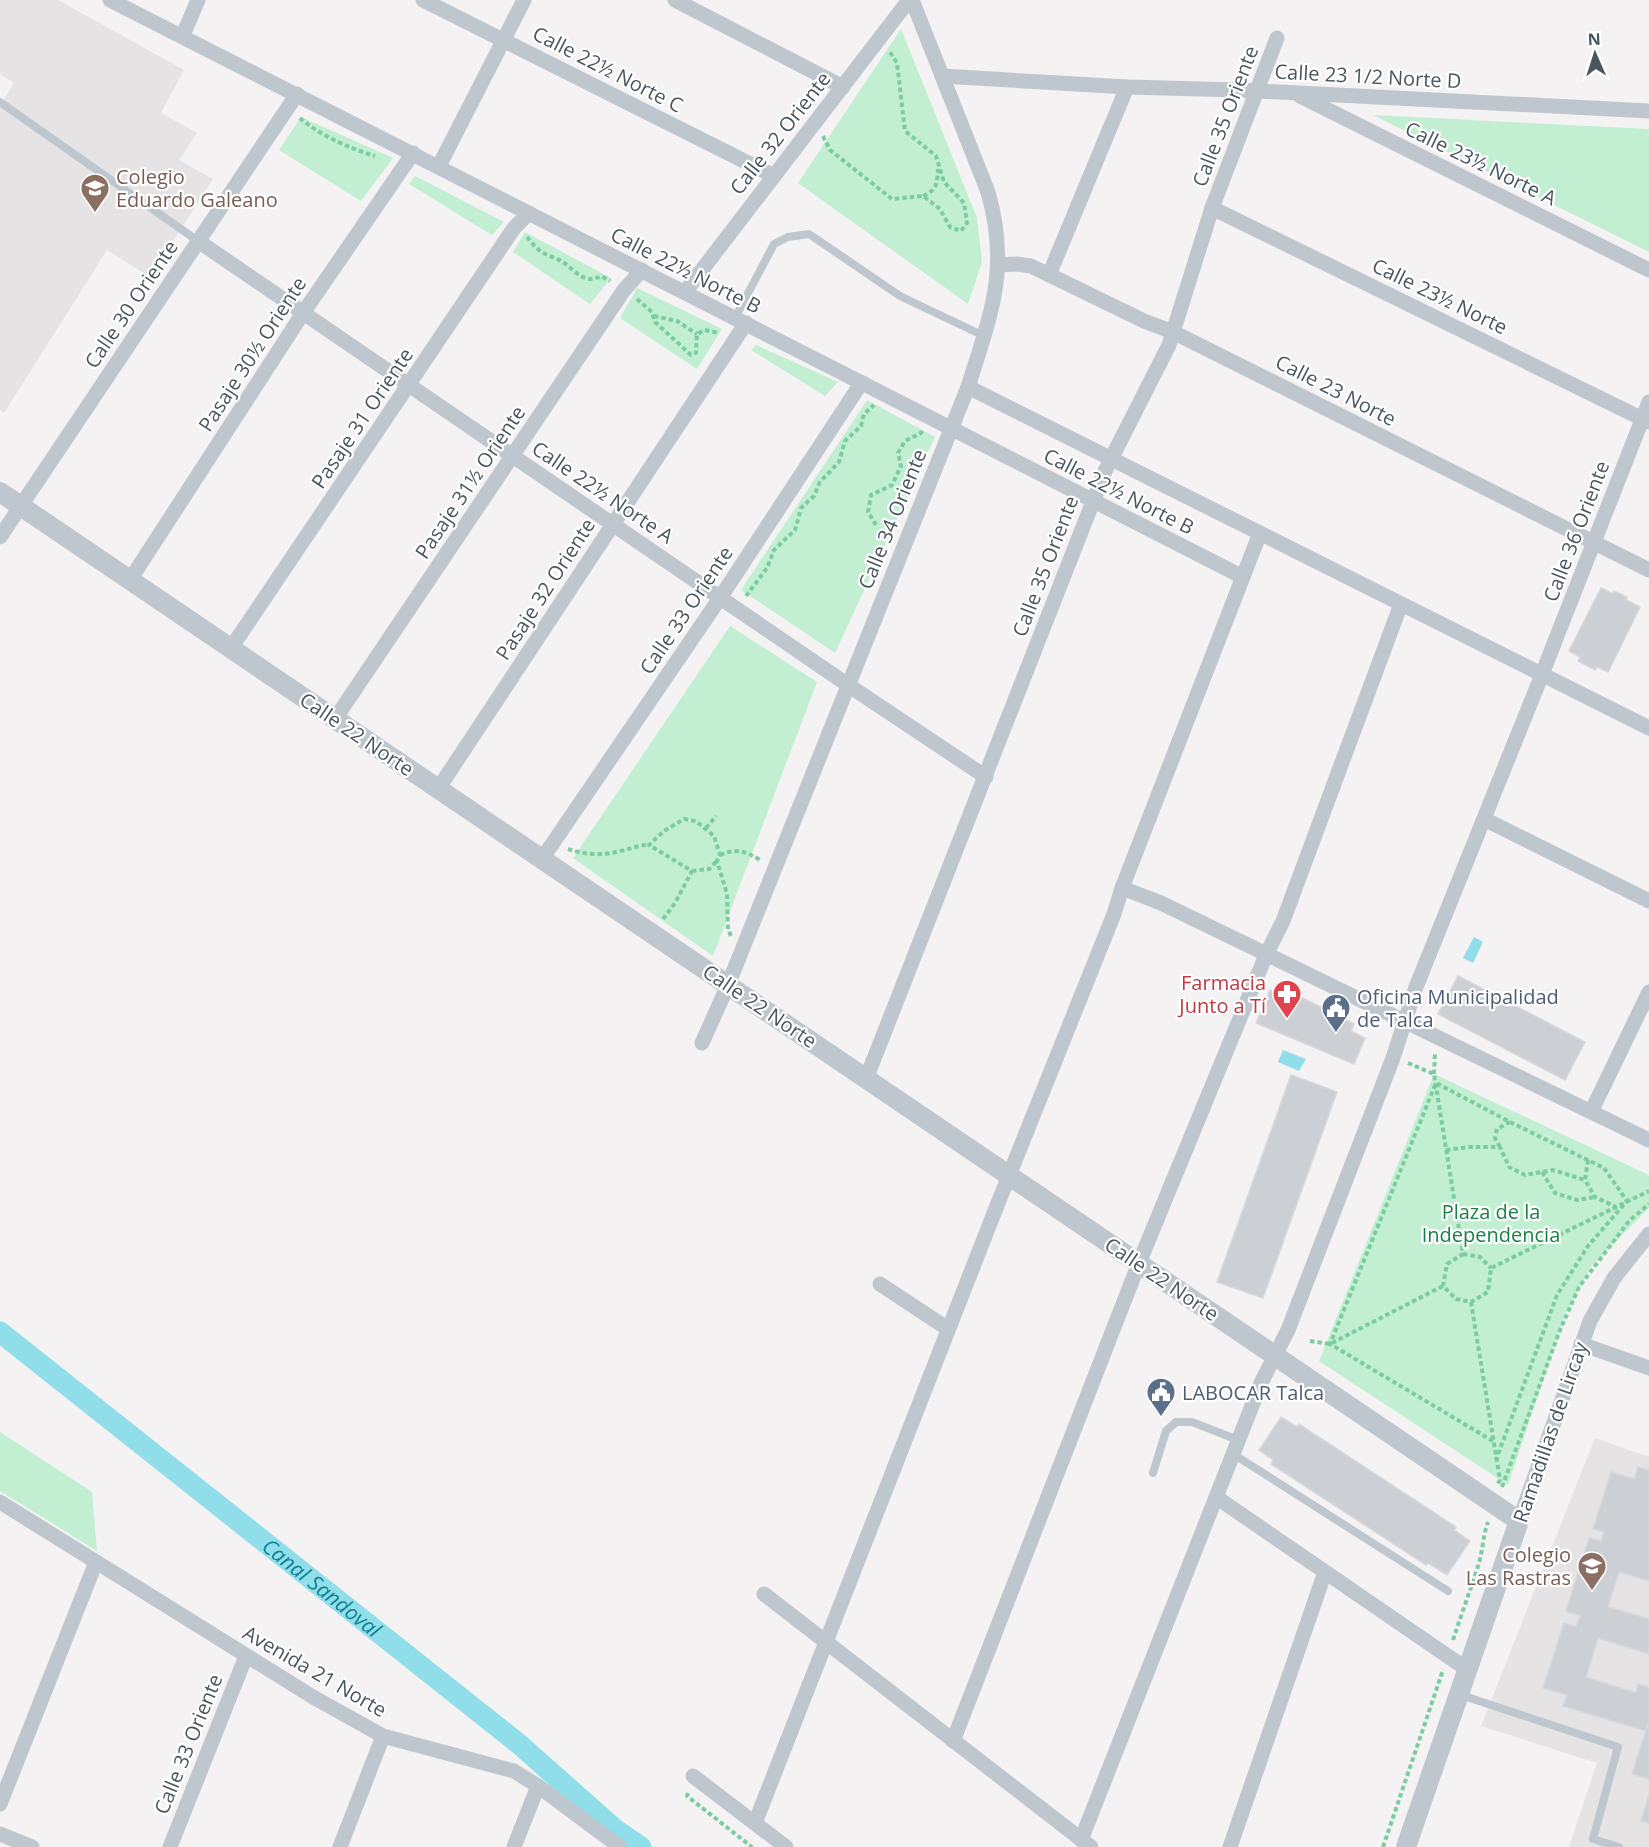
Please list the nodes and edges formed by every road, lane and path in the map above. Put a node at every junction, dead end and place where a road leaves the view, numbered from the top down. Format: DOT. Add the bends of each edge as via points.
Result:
graph roads {
  1 [pos="110,0"];
  2 [pos="198,0"];
  3 [pos="423,0"];
  4 [pos="524,0"];
  5 [pos="675,0"];
  6 [pos="911,0"];
  7 [pos="183,35"];
  8 [pos="881,36"];
  9 [pos="1277,38"];
  10 [pos="504,40"];
  11 [pos="942,76"];
  12 [pos="843,87"];
  13 [pos="1127,87"];
  14 [pos="1257,92"];
  15 [pos="1293,93"];
  16 [pos="297,94"];
  17 [pos="0,102"];
  18 [pos="288,108"];
  19 [pos="1649,111"];
  20 [pos="815,123"];
  21 [pos="413,153"];
  22 [pos="939,165"];
  23 [pos="439,166"];
  24 [pos="403,170"];
  25 [pos="774,176"];
  26 [pos="923,196"];
  27 [pos="1212,208"];
  28 [pos="529,213"];
  29 [pos="514,228"];
  30 [pos="198,241"];
  31 [pos="999,265"];
  32 [pos="642,270"];
  33 [pos="1649,270"];
  34 [pos="1049,275"];
  35 [pos="624,290"];
  36 [pos="685,292"];
  37 [pos="303,313"];
  38 [pos="654,316"];
  39 [pos="740,320"];
  40 [pos="1173,332"];
  41 [pos="698,334"];
  42 [pos="984,336"];
  43 [pos="733,343"];
  44 [pos="861,384"];
  45 [pos="409,386"];
  46 [pos="968,387"];
  47 [pos="1649,402"];
  48 [pos="1646,421"];
  49 [pos="924,425"];
  50 [pos="951,428"];
  51 [pos="513,456"];
  52 [pos="1112,459"];
  53 [pos="0,492"];
  54 [pos="1093,501"];
  55 [pos="21,506"];
  56 [pos="613,524"];
  57 [pos="876,525"];
  58 [pos="1260,533"];
  59 [pos="0,537"];
  60 [pos="1594,543"];
  61 [pos="1649,570"];
  62 [pos="1243,578"];
  63 [pos="130,580"];
  64 [pos="720,598"];
  65 [pos="1401,604"];
  66 [pos="737,610"];
  67 [pos="231,648"];
  68 [pos="1542,674"];
  69 [pos="848,685"];
  70 [pos="335,719"];
  71 [pos="1649,728"];
  72 [pos="986,777"];
  73 [pos="438,789"];
  74 [pos="716,816"];
  75 [pos="1484,819"];
  76 [pos="706,828"];
  77 [pos="555,840"];
  78 [pos="649,845"];
  79 [pos="720,855"];
  80 [pos="542,859"];
  81 [pos="717,861"];
  82 [pos="774,868"];
  83 [pos="692,871"];
  84 [pos="1122,888"];
  85 [pos="1649,901"];
  86 [pos="650,932"];
  87 [pos="740,952"];
  88 [pos="1266,955"];
  89 [pos="728,985"];
  90 [pos="1649,992"];
  91 [pos="1405,1022"];
  92 [pos="702,1043"];
  93 [pos="1393,1058"];
  94 [pos="866,1079"];
  95 [pos="1436,1083"];
  96 [pos="1591,1112"];
  97 [pos="1510,1122"];
  98 [pos="1649,1140"];
  99 [pos="1500,1147"];
  100 [pos="1446,1150"];
  101 [pos="1588,1160"];
  102 [pos="1542,1172"];
  103 [pos="1009,1175"];
  104 [pos="1585,1180"];
  105 [pos="1649,1191"];
  106 [pos="1595,1197"];
  107 [pos="1627,1202"];
  108 [pos="1616,1207"];
  109 [pos="1649,1234"];
  110 [pos="1463,1254"];
  111 [pos="1139,1263"];
  112 [pos="1491,1268"];
  113 [pos="880,1284"];
  114 [pos="1443,1286"];
  115 [pos="1471,1302"];
  116 [pos="948,1329"];
  117 [pos="1310,1341"];
  118 [pos="1330,1344"];
  119 [pos="1581,1344"];
  120 [pos="1275,1356"];
  121 [pos="1649,1368"];
  122 [pos="1493,1441"];
  123 [pos="1235,1447"];
  124 [pos="1496,1460"];
  125 [pos="1153,1473"];
  126 [pos="1216,1497"];
  127 [pos="1490,1501"];
  128 [pos="0,1502"];
  129 [pos="1519,1521"];
  130 [pos="96,1562"];
  131 [pos="1325,1572"];
  132 [pos="1448,1591"];
  133 [pos="764,1594"];
  134 [pos="825,1642"];
  135 [pos="246,1656"];
  136 [pos="1468,1670"];
  137 [pos="1459,1695"];
  138 [pos="383,1736"];
  139 [pos="953,1741"];
  140 [pos="693,1776"];
  141 [pos="538,1786"];
  142 [pos="0,1804"];
  143 [pos="755,1823"];
  144 [pos="0,1834"];
  145 [pos="1086,1843"];
  146 [pos="32,1847"];
  147 [pos="170,1847"];
  148 [pos="340,1847"];
  149 [pos="514,1847"];
  150 [pos="620,1847"];
  151 [pos="786,1847"];
  152 [pos="1230,1847"];
  153 [pos="1406,1847"];
  154 [pos="1619,1847"];
  1 -- 7 [label="street, Calle 22½ Norte B"];
  2 -- 7 [label="street"];
  3 -- 10 [label="street, Calle 22½ Norte C"];
  4 -- 10 [label="street"];
  5 -- 12 [label="street"];
  6 -- 8 [label="street, Calle 32 Oriente"];
  6 -- 11 [label="street, Calle 34 Oriente"];
  7 -- 16 [label="street, Calle 22½ Norte B"];
  8 -- 12 [label="street, Calle 32 Oriente"];
  8 -- 22 [label="path" via="897,63 905,130 936,156"];
  9 -- 14 [label="street, Calle 35 Oriente"];
  10 -- 23 [label="street"];
  10 -- 25 [label="street, Calle 22½ Norte C"];
  11 -- 13 [label="street, Calle 23 1/2 Norte D"];
  11 -- 31 [label="street, Calle 34 Oriente" via="988,192 997,231"];
  12 -- 20 [label="street, Calle 32 Oriente"];
  13 -- 14 [label="street, Calle 23 1/2 Norte D"];
  13 -- 34 [label="street"];
  14 -- 15 [label="street, Calle 23 1/2 Norte D"];
  14 -- 27 [label="street, Calle 35 Oriente"];
  15 -- 19 [label="street, Calle 23 1/2 Norte D"];
  15 -- 33 [label="street, Calle 23½ Norte A"];
  16 -- 18 [label="street, Calle 30 Oriente"];
  16 -- 21 [label="street, Calle 22½ Norte B"];
  17 -- 30 [label="lane"];
  18 -- 24 [label="path" via="313,129"];
  18 -- 30 [label="street, Calle 30 Oriente"];
  20 -- 25 [label="street, Calle 32 Oriente"];
  20 -- 26 [label="path" via="830,150 892,199"];
  21 -- 23 [label="street, Calle 22½ Norte B"];
  21 -- 24 [label="street, Pasaje 30½ Oriente"];
  22 -- 26 [label="path" via="938,182 932,192"];
  22 -- 26 [label="path" via="944,182 964,203 967,223 961,231 950,227 940,209"];
  23 -- 28 [label="street, Calle 22½ Norte B"];
  24 -- 37 [label="street, Pasaje 30½ Oriente"];
  25 -- 36 [label="street, Calle 32 Oriente"];
  27 -- 40 [label="street, Calle 35 Oriente"];
  27 -- 48 [label="street, Calle 23½ Norte"];
  28 -- 29 [label="street, Pasaje 31 Oriente"];
  28 -- 32 [label="street, Calle 22½ Norte B"];
  29 -- 35 [label="path" via="538,250 582,278 594,280 601,276"];
  29 -- 45 [label="street, Pasaje 31 Oriente"];
  30 -- 37 [label="street, Calle 22½ Norte A"];
  30 -- 55 [label="street, Calle 30 Oriente"];
  31 -- 34 [label="street, Calle 23 Norte" via="1024,264"];
  31 -- 42 [label="street, Calle 34 Oriente"];
  32 -- 35 [label="street, Pasaje 31½ Oriente"];
  32 -- 36 [label="street, Calle 22½ Norte B"];
  34 -- 40 [label="street, Calle 23 Norte"];
  35 -- 38 [label="path"];
  35 -- 51 [label="street, Pasaje 31½ Oriente"];
  36 -- 39 [label="street, Calle 22½ Norte B"];
  37 -- 45 [label="street, Calle 22½ Norte A"];
  37 -- 63 [label="street, Pasaje 30½ Oriente"];
  38 -- 41 [label="path" via="677,321"];
  38 -- 41 [label="path" via="655,322 691,355 696,353"];
  39 -- 42 [label="lane" via="774,244 809,234 892,291"];
  39 -- 43 [label="street, Pasaje 32 Oriente"];
  39 -- 44 [label="street, Calle 22½ Norte B"];
  40 -- 52 [label="street, Calle 35 Oriente"];
  40 -- 60 [label="street, Calle 23 Norte"];
  41 -- 43 [label="path" via="705,330 719,333"];
  42 -- 46 [label="street, Calle 34 Oriente"];
  43 -- 56 [label="street, Pasaje 32 Oriente"];
  44 -- 50 [label="street, Calle 22½ Norte B"];
  44 -- 64 [label="street, Calle 33 Oriente"];
  44 -- 66 [label="path" via="879,401 864,414 861,426 845,441 839,462 801,508 795,530 774,550"];
  45 -- 51 [label="street, Calle 22½ Norte A"];
  45 -- 67 [label="street, Pasaje 31 Oriente"];
  46 -- 50 [label="street, Calle 34 Oriente"];
  46 -- 52 [label="street, Calle 22½ Norte B"];
  47 -- 48 [label="street, Calle 36 Oriente"];
  48 -- 60 [label="street, Calle 36 Oriente"];
  49 -- 57 [label="path" via="921,433 905,441 898,453 901,466 892,485 871,495 868,512"];
  50 -- 54 [label="street, Calle 22½ Norte B"];
  50 -- 69 [label="street, Calle 34 Oriente"];
  51 -- 56 [label="street, Calle 22½ Norte A"];
  51 -- 70 [label="street, Pasaje 31½ Oriente"];
  52 -- 54 [label="street, Calle 35 Oriente"];
  52 -- 58 [label="street, Calle 22½ Norte B"];
  53 -- 55 [label="street, Calle 22 Norte"];
  54 -- 62 [label="street, Calle 22½ Norte B"];
  54 -- 72 [label="street, Calle 35 Oriente"];
  55 -- 59 [label="street, Calle 30 Oriente"];
  55 -- 63 [label="street, Calle 22 Norte"];
  56 -- 64 [label="street, Calle 22½ Norte A"];
  56 -- 73 [label="street, Pasaje 32 Oriente"];
  58 -- 62 [label="street"];
  58 -- 65 [label="street, Calle 22½ Norte B"];
  60 -- 61 [label="street, Calle 23 Norte"];
  60 -- 68 [label="street, Calle 36 Oriente"];
  62 -- 84 [label="street"];
  63 -- 67 [label="street, Calle 22 Norte"];
  64 -- 66 [label="street, Calle 22½ Norte A"];
  64 -- 77 [label="street, Calle 33 Oriente"];
  65 -- 68 [label="street, Calle 22½ Norte B"];
  65 -- 88 [label="street" via="1283,921"];
  66 -- 69 [label="street, Calle 22½ Norte A"];
  67 -- 70 [label="street, Calle 22 Norte"];
  68 -- 71 [label="street, Calle 22½ Norte B"];
  68 -- 75 [label="street, Calle 36 Oriente"];
  69 -- 72 [label="street, Calle 22½ Norte A"];
  69 -- 82 [label="street, Calle 34 Oriente"];
  70 -- 73 [label="street, Calle 22 Norte"];
  72 -- 94 [label="street, Calle 35 Oriente"];
  73 -- 80 [label="street, Calle 22 Norte"];
  74 -- 76 [label="path"];
  75 -- 85 [label="street"];
  75 -- 91 [label="street, Calle 36 Oriente"];
  76 -- 78 [label="path" via="684,819"];
  76 -- 79 [label="path" via="714,836"];
  77 -- 78 [label="path" via="570,850 597,855"];
  77 -- 80 [label="street, Calle 33 Oriente"];
  78 -- 83 [label="path"];
  79 -- 81 [label="path"];
  79 -- 82 [label="path" via="746,851"];
  80 -- 86 [label="street, Calle 22 Norte"];
  81 -- 83 [label="path" via="709,869"];
  81 -- 87 [label="path" via="727,894 728,929"];
  82 -- 87 [label="street, Calle 34 Oriente"];
  83 -- 86 [label="path" via="675,903"];
  84 -- 88 [label="street"];
  84 -- 103 [label="street"];
  86 -- 89 [label="street, Calle 22 Norte"];
  87 -- 89 [label="street, Calle 34 Oriente"];
  88 -- 91 [label="street"];
  88 -- 111 [label="street"];
  89 -- 92 [label="street, Calle 34 Oriente"];
  89 -- 94 [label="street, Calle 22 Norte"];
  90 -- 96 [label="street"];
  91 -- 93 [label="street, Calle 36 Oriente"];
  91 -- 96 [label="street"];
  93 -- 95 [label="path" via="1434,1074"];
  93 -- 120 [label="street, Calle 36 Oriente"];
  94 -- 103 [label="street, Calle 22 Norte"];
  95 -- 97 [label="path"];
  95 -- 100 [label="path"];
  95 -- 118 [label="path"];
  96 -- 98 [label="street"];
  97 -- 99 [label="path" via="1497,1129 1495,1138"];
  97 -- 101 [label="path"];
  99 -- 100 [label="path"];
  99 -- 102 [label="path" via="1509,1167 1525,1175"];
  100 -- 110 [label="path"];
  101 -- 104 [label="path"];
  101 -- 107 [label="path" via="1604,1168"];
  102 -- 104 [label="path" via="1553,1170"];
  102 -- 106 [label="path" via="1555,1193 1577,1200"];
  103 -- 111 [label="street, Calle 22 Norte"];
  103 -- 116 [label="street"];
  104 -- 106 [label="path"];
  105 -- 107 [label="path"];
  106 -- 108 [label="path"];
  107 -- 108 [label="path"];
  107 -- 124 [label="path" via="1588,1246 1557,1295"];
  108 -- 112 [label="path"];
  109 -- 119 [label="street, Ramadillas de Lircay" via="1614,1278"];
  110 -- 112 [label="path" via="1480,1257"];
  110 -- 114 [label="path" via="1447,1264"];
  111 -- 120 [label="street, Calle 22 Norte"];
  111 -- 139 [label="street"];
  112 -- 115 [label="path" via="1488,1292"];
  113 -- 116 [label="street"];
  114 -- 115 [label="path" via="1456,1299"];
  114 -- 118 [label="path"];
  115 -- 122 [label="path"];
  116 -- 134 [label="street"];
  117 -- 118 [label="path"];
  118 -- 122 [label="path"];
  119 -- 121 [label="street"];
  119 -- 129 [label="street, Ramadillas de Lircay"];
  120 -- 123 [label="street, Calle 36 Oriente"];
  120 -- 127 [label="street, Calle 22 Norte"];
  122 -- 124 [label="path"];
  123 -- 125 [label="lane" via="1192,1422 1176,1422 1166,1431"];
  123 -- 126 [label="street, Calle 36 Oriente"];
  123 -- 132 [label="lane"];
  124 -- 127 [label="path" via="1500,1480"];
  126 -- 131 [label="street"];
  126 -- 145 [label="street, Calle 36 Oriente"];
  127 -- 129 [label="street, Calle 22 Norte"];
  128 -- 130 [label="street, Avenida 21 Norte"];
  129 -- 136 [label="street, Ramadillas de Lircay"];
  130 -- 135 [label="street, Avenida 21 Norte"];
  130 -- 142 [label="street"];
  131 -- 136 [label="street"];
  131 -- 152 [label="street"];
  133 -- 134 [label="street"];
  134 -- 139 [label="street"];
  134 -- 143 [label="street"];
  135 -- 138 [label="street, Avenida 21 Norte"];
  135 -- 147 [label="street, Calle 33 Oriente"];
  136 -- 137 [label="street, Ramadillas de Lircay"];
  137 -- 153 [label="street, Ramadillas de Lircay"];
  137 -- 154 [label="lane" via="1618,1746 1593,1839"];
  138 -- 141 [label="street, Avenida 21 Norte" via="514,1771"];
  138 -- 148 [label="street"];
  139 -- 145 [label="street"];
  140 -- 143 [label="street"];
  141 -- 149 [label="street"];
  141 -- 150 [label="street, Avenida 21 Norte"];
  143 -- 151 [label="street"];
  144 -- 146 [label="street"];
}
